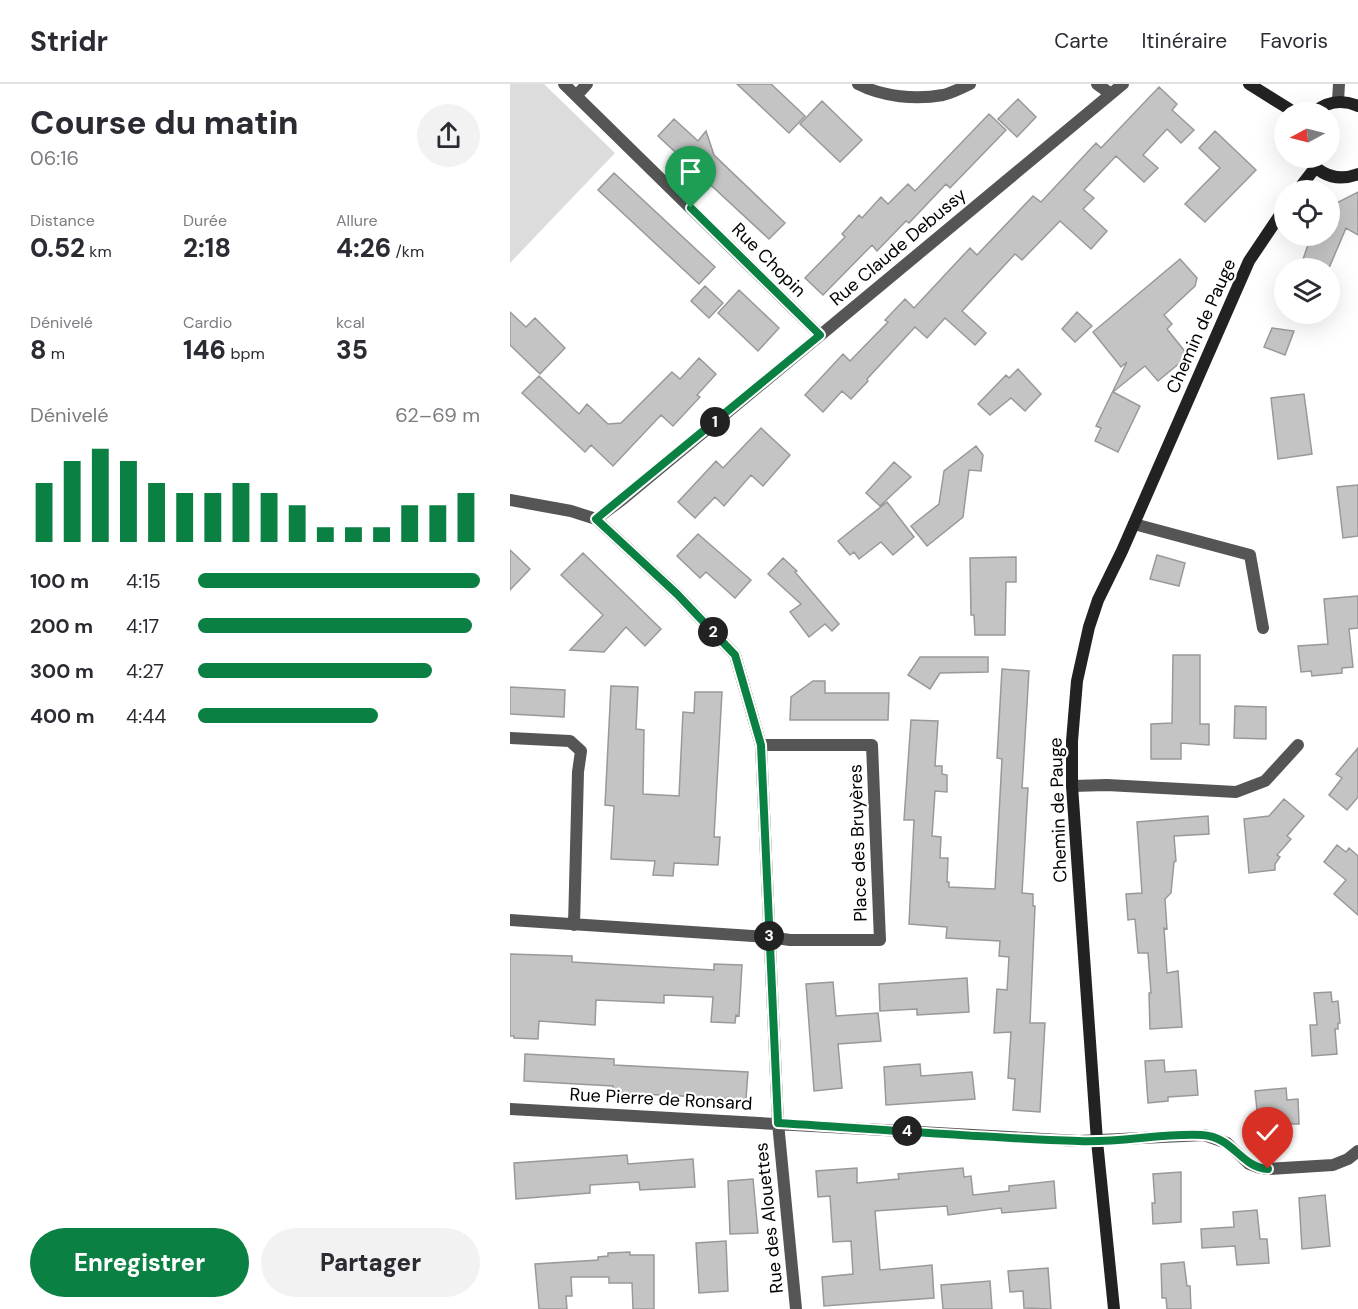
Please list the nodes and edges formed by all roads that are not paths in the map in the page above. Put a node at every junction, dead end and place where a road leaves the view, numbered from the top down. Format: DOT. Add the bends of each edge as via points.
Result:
graph roads {
  1 [pos="564,84"];
  2 [pos="587,84"];
  3 [pos="858,84"];
  4 [pos="970,84"];
  5 [pos="1097,84"];
  6 [pos="1123,84"];
  7 [pos="1249,84"];
  8 [pos="1339,84"];
  9 [pos="1111,94"];
  10 [pos="577,95"];
  11 [pos="1338,101"];
  12 [pos="1278,102"];
  13 [pos="1334,102"];
  14 [pos="1358,106"];
  15 [pos="1318,168"];
  16 [pos="1358,174"];
  17 [pos="1274,224"];
  18 [pos="820,335"];
  19 [pos="510,500"];
  20 [pos="596,519"];
  21 [pos="1134,524"];
  22 [pos="1263,628"];
  23 [pos="510,738"];
  24 [pos="761,745"];
  25 [pos="1298,745"];
  26 [pos="1071,786"];
  27 [pos="510,920"];
  28 [pos="574,925"];
  29 [pos="769,937"];
  30 [pos="510,1109"];
  31 [pos="778,1123"];
  32 [pos="1097,1141"];
  33 [pos="1358,1151"];
  34 [pos="796,1309"];
  35 [pos="1114,1309"];
  1 -- 10 [label="street, Rue Chopin"];
  2 -- 10 [label="street"];
  3 -- 4 [label="street" via="904,97 944,95"];
  5 -- 9 [label="street"];
  6 -- 9 [label="street, Rue Claude Debussy"];
  7 -- 12 [label="street"];
  8 -- 11 [label="street"];
  9 -- 18 [label="street, Rue Claude Debussy"];
  10 -- 18 [label="street, Rue Chopin"];
  11 -- 13 [label="street"];
  11 -- 14 [label="street"];
  15 -- 16 [label="street" via="1332,177"];
  17 -- 21 [label="street, Chemin de Pauge" via="1249,261"];
  18 -- 20 [label="street, Rue Claude Debussy"];
  19 -- 20 [label="street"];
  20 -- 24 [label="street, Rue des Alouettes" via="677,594 735,655"];
  21 -- 22 [label="street" via="1250,555"];
  21 -- 26 [label="street, Chemin de Pauge" via="1098,600 1083,651 1073,712"];
  23 -- 28 [label="street" via="570,741 581,751"];
  24 -- 29 [label="street, Rue des Alouettes"];
  24 -- 29 [label="street, Place des Bruyères" via="872,745 880,940"];
  25 -- 26 [label="street" via="1265,781 1236,792"];
  26 -- 32 [label="street, Chemin de Pauge"];
  27 -- 28 [label="street"];
  28 -- 29 [label="street"];
  29 -- 31 [label="street, Rue des Alouettes"];
  30 -- 31 [label="street, Rue Pierre de Ronsard"];
  31 -- 32 [label="street, Rue Pierre de Ronsard"];
  31 -- 34 [label="street, Rue des Alouettes"];
  32 -- 33 [label="street, Rue Pierre de Ronsard" via="1204,1135 1227,1143 1249,1164 1268,1169 1333,1165"];
  32 -- 35 [label="street, Chemin de Pauge"];
}
